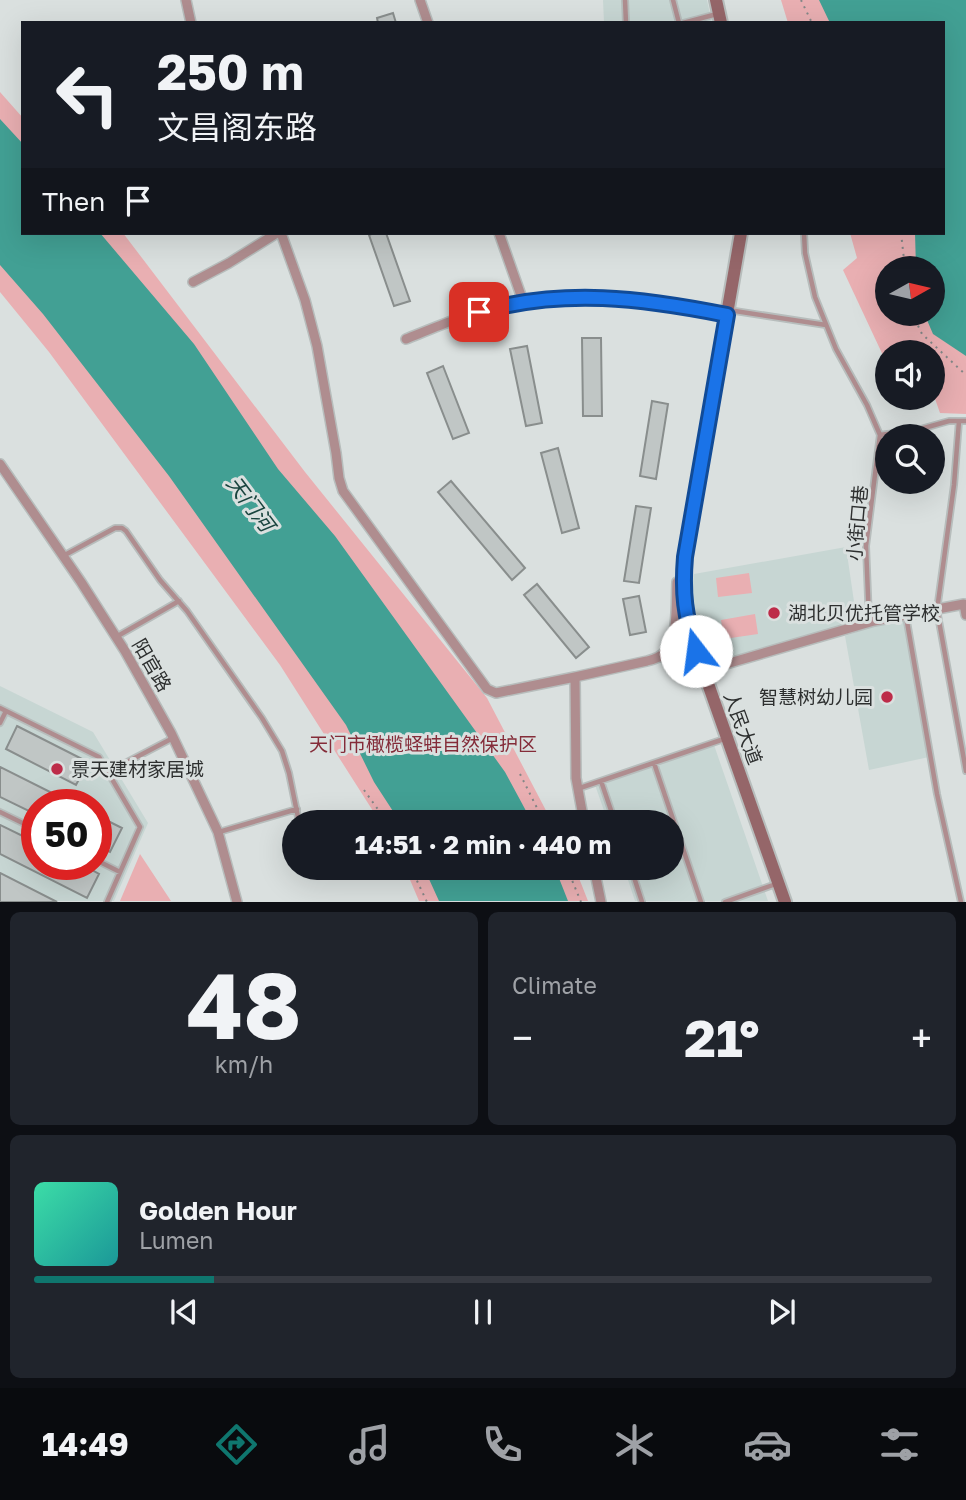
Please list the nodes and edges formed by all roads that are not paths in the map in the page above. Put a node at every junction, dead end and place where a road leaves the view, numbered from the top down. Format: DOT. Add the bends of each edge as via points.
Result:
graph roads {
  1 [pos="186,0"];
  2 [pos="420,0"];
  3 [pos="625,0"];
  4 [pos="673,0"];
  5 [pos="716,0"];
  6 [pos="723,14"];
  7 [pos="191,21"];
  8 [pos="427,21"];
  9 [pos="626,21"];
  10 [pos="680,21"];
  11 [pos="690,21"];
  12 [pos="276,235"];
  13 [pos="280,235"];
  14 [pos="500,235"];
  15 [pos="735,235"];
  16 [pos="741,235"];
  17 [pos="804,235"];
  18 [pos="193,282"];
  19 [pos="523,301"];
  20 [pos="724,312"];
  21 [pos="826,325"];
  22 [pos="406,339"];
  23 [pos="959,421"];
  24 [pos="966,421"];
  25 [pos="875,424"];
  26 [pos="937,424"];
  27 [pos="2,470"];
  28 [pos="875,475"];
  29 [pos="63,556"];
  30 [pos="677,582"];
  31 [pos="179,601"];
  32 [pos="937,610"];
  33 [pos="906,615"];
  34 [pos="966,615"];
  35 [pos="869,622"];
  36 [pos="116,637"];
  37 [pos="658,658"];
  38 [pos="700,671"];
  39 [pos="575,677"];
  40 [pos="0,708"];
  41 [pos="6,711"];
  42 [pos="0,723"];
  43 [pos="173,737"];
  44 [pos="721,740"];
  45 [pos="654,763"];
  46 [pos="966,771"];
  47 [pos="108,772"];
  48 [pos="601,781"];
  49 [pos="577,789"];
  50 [pos="297,808"];
  51 [pos="581,810"];
  52 [pos="611,810"];
  53 [pos="0,812"];
  54 [pos="21,822"];
  55 [pos="218,832"];
  56 [pos="112,868"];
  57 [pos="120,872"];
  58 [pos="597,880"];
  59 [pos="635,880"];
  60 [pos="773,885"];
  61 [pos="107,901"];
  62 [pos="237,901"];
  63 [pos="601,901"];
  64 [pos="642,901"];
  65 [pos="701,901"];
  66 [pos="725,901"];
  67 [pos="779,901"];
  68 [pos="785,901"];
  69 [pos="961,901"];
  1 -- 7 [label="street"];
  2 -- 8 [label="street"];
  3 -- 9 [label="lane"];
  4 -- 10 [label="lane"];
  5 -- 6 [label="main road"];
  6 -- 11 [label="lane"];
  12 -- 18 [label="street"];
  13 -- 39 [label="street" via="315,336 343,491 487,689 496,693"];
  14 -- 19 [label="street"];
  15 -- 20 [label="main road, 人民大道"];
  16 -- 20 [label="main road, 人民大道"];
  17 -- 21 [label="lane" via="807,267"];
  19 -- 20 [label="street" via="616,298"];
  19 -- 22 [label="street"];
  20 -- 21 [label="lane"];
  20 -- 30 [label="main road, 人民大道"];
  20 -- 38 [label="main road, 人民大道" via="683,583"];
  21 -- 25 [label="lane"];
  23 -- 24 [label="lane"];
  23 -- 26 [label="lane"];
  23 -- 32 [label="lane"];
  27 -- 29 [label="street, 阳官路"];
  28 -- 35 [label="lane, 小街口巷" via="866,546"];
  29 -- 31 [label="lane" via="122,527"];
  29 -- 36 [label="street, 阳官路"];
  30 -- 37 [label="street" via="671,641"];
  30 -- 38 [label="main road, 人民大道" via="683,628"];
  31 -- 36 [label="lane"];
  31 -- 50 [label="lane" via="282,751"];
  32 -- 33 [label="street"];
  32 -- 34 [label="street" via="964,604"];
  32 -- 46 [label="lane"];
  33 -- 35 [label="street"];
  33 -- 69 [label="lane"];
  35 -- 38 [label="street"];
  36 -- 43 [label="street, 阳官路"];
  37 -- 38 [label="street" via="675,654"];
  37 -- 39 [label="street"];
  38 -- 44 [label="main road, 人民大道"];
  38 -- 68 [label="main road, 人民大道"];
  39 -- 49 [label="street"];
  40 -- 41 [label="lane"];
  41 -- 42 [label="lane"];
  41 -- 47 [label="lane" via="99,757"];
  43 -- 47 [label="lane"];
  43 -- 55 [label="street, 阳官路"];
  44 -- 45 [label="lane"];
  44 -- 60 [label="main road, 人民大道"];
  45 -- 48 [label="lane"];
  45 -- 65 [label="lane"];
  47 -- 57 [label="lane" via="140,827"];
  48 -- 49 [label="lane"];
  48 -- 52 [label="lane"];
  49 -- 51 [label="street"];
  50 -- 55 [label="lane"];
  53 -- 54 [label="lane"];
  55 -- 62 [label="street, 阳官路"];
  56 -- 57 [label="lane"];
  57 -- 61 [label="lane"];
  58 -- 63 [label="street"];
  59 -- 64 [label="lane"];
  60 -- 66 [label="lane"];
  60 -- 67 [label="main road, 人民大道"];
}
